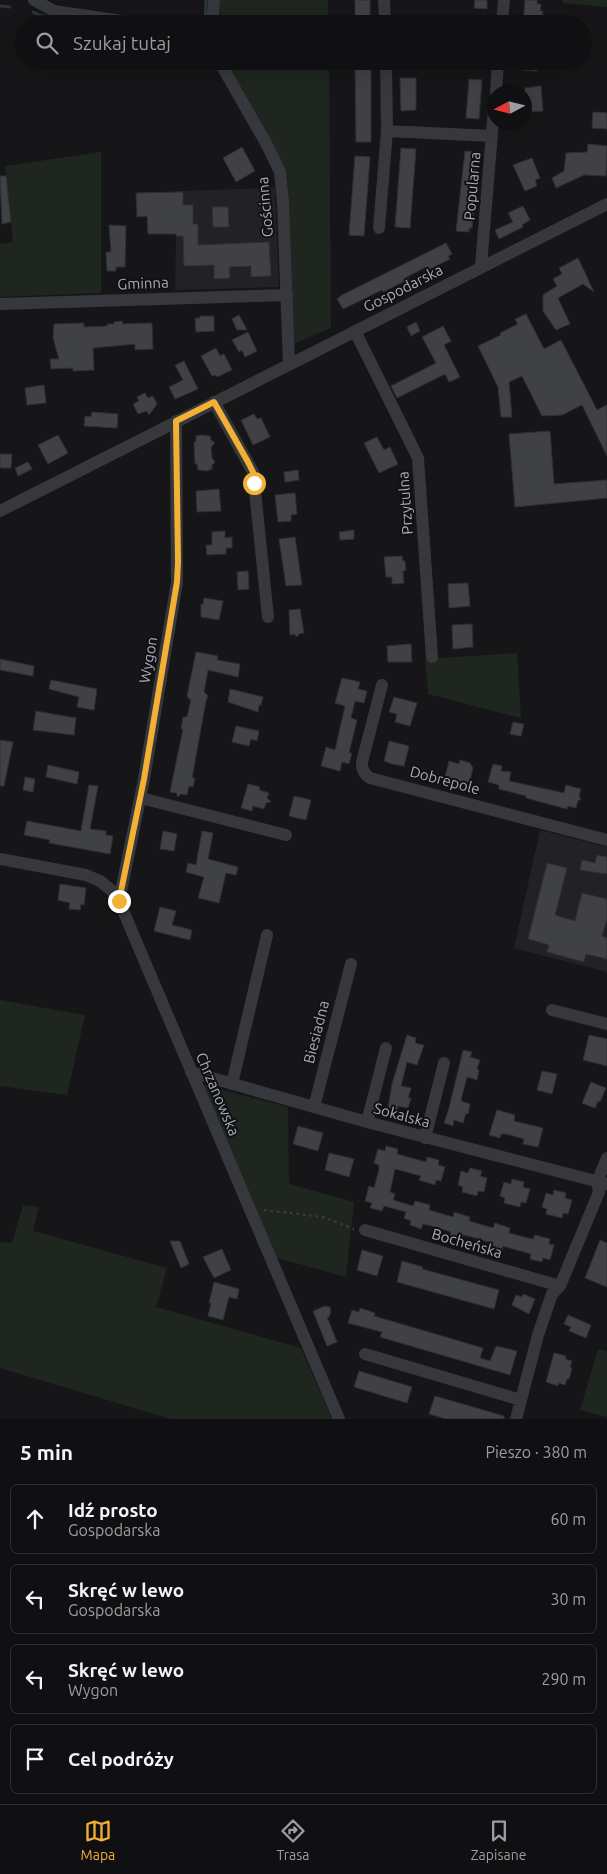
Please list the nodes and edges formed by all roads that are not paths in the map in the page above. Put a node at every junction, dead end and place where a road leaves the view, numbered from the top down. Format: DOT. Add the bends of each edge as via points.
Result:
graph roads {
  1 [pos="34,0"];
  2 [pos="214,0"];
  3 [pos="384,0"];
  4 [pos="504,0"];
  5 [pos="81,15"];
  6 [pos="213,15"];
  7 [pos="385,15"];
  8 [pos="503,15"];
  9 [pos="224,70"];
  10 [pos="386,70"];
  11 [pos="497,70"];
  12 [pos="496,85"];
  13 [pos="492,130"];
  14 [pos="387,131"];
  15 [pos="492,136"];
  16 [pos="607,204"];
  17 [pos="379,228"];
  18 [pos="481,266"];
  19 [pos="287,295"];
  20 [pos="0,304"];
  21 [pos="355,331"];
  22 [pos="289,365"];
  23 [pos="214,402"];
  24 [pos="176,421"];
  25 [pos="0,511"];
  26 [pos="268,616"];
  27 [pos="432,657"];
  28 [pos="382,685"];
  29 [pos="141,798"];
  30 [pos="286,835"];
  31 [pos="607,840"];
  32 [pos="0,858"];
  33 [pos="119,901"];
  34 [pos="267,935"];
  35 [pos="350,964"];
  36 [pos="552,1010"];
  37 [pos="607,1024"];
  38 [pos="386,1048"];
  39 [pos="444,1063"];
  40 [pos="191,1072"];
  41 [pos="232,1084"];
  42 [pos="314,1107"];
  43 [pos="367,1122"];
  44 [pos="425,1138"];
  45 [pos="607,1158"];
  46 [pos="602,1183"];
  47 [pos="365,1230"];
  48 [pos="560,1286"];
  49 [pos="365,1354"];
  50 [pos="521,1400"];
  51 [pos="339,1419"];
  52 [pos="516,1419"];
  1 -- 5 [label="street" via="54,11"];
  2 -- 6 [label="street"];
  3 -- 7 [label="street"];
  4 -- 8 [label="street"];
  9 -- 19 [label="street, Gościnna" via="280,172"];
  10 -- 14 [label="street"];
  11 -- 12 [label="street"];
  13 -- 15 [label="street, Popularna"];
  14 -- 15 [label="street"];
  14 -- 17 [label="street"];
  15 -- 18 [label="street, Popularna"];
  16 -- 18 [label="street, Gospodarska"];
  18 -- 21 [label="street, Gospodarska"];
  19 -- 20 [label="street, Gminna"];
  19 -- 22 [label="street, Gościnna"];
  21 -- 22 [label="street, Gospodarska"];
  21 -- 27 [label="street, Przytulna" via="418,458"];
  22 -- 23 [label="street, Gospodarska"];
  23 -- 24 [label="street, Gospodarska"];
  23 -- 26 [label="street" via="253,472"];
  24 -- 25 [label="street, Gospodarska"];
  24 -- 29 [label="street, Wygon" via="177,582"];
  28 -- 31 [label="street, Dobrepole" via="362,762 370,778"];
  29 -- 30 [label="street"];
  29 -- 33 [label="street, Wygon"];
  32 -- 33 [label="street, Chrzanowska" via="86,875 100,881"];
  33 -- 40 [label="street, Chrzanowska"];
  34 -- 41 [label="street"];
  35 -- 42 [label="street, Biesiadna"];
  36 -- 37 [label="street"];
  38 -- 43 [label="street"];
  39 -- 44 [label="street"];
  40 -- 41 [label="street, Sokalska"];
  40 -- 51 [label="street, Chrzanowska"];
  41 -- 42 [label="street, Sokalska"];
  42 -- 43 [label="street, Sokalska"];
  43 -- 44 [label="street, Sokalska"];
  44 -- 46 [label="street, Sokalska"];
  45 -- 46 [label="street"];
  46 -- 48 [label="street"];
  47 -- 48 [label="street, Bocheńska"];
  48 -- 50 [label="street" via="552,1294"];
  49 -- 50 [label="street"];
  50 -- 52 [label="street"];
}
